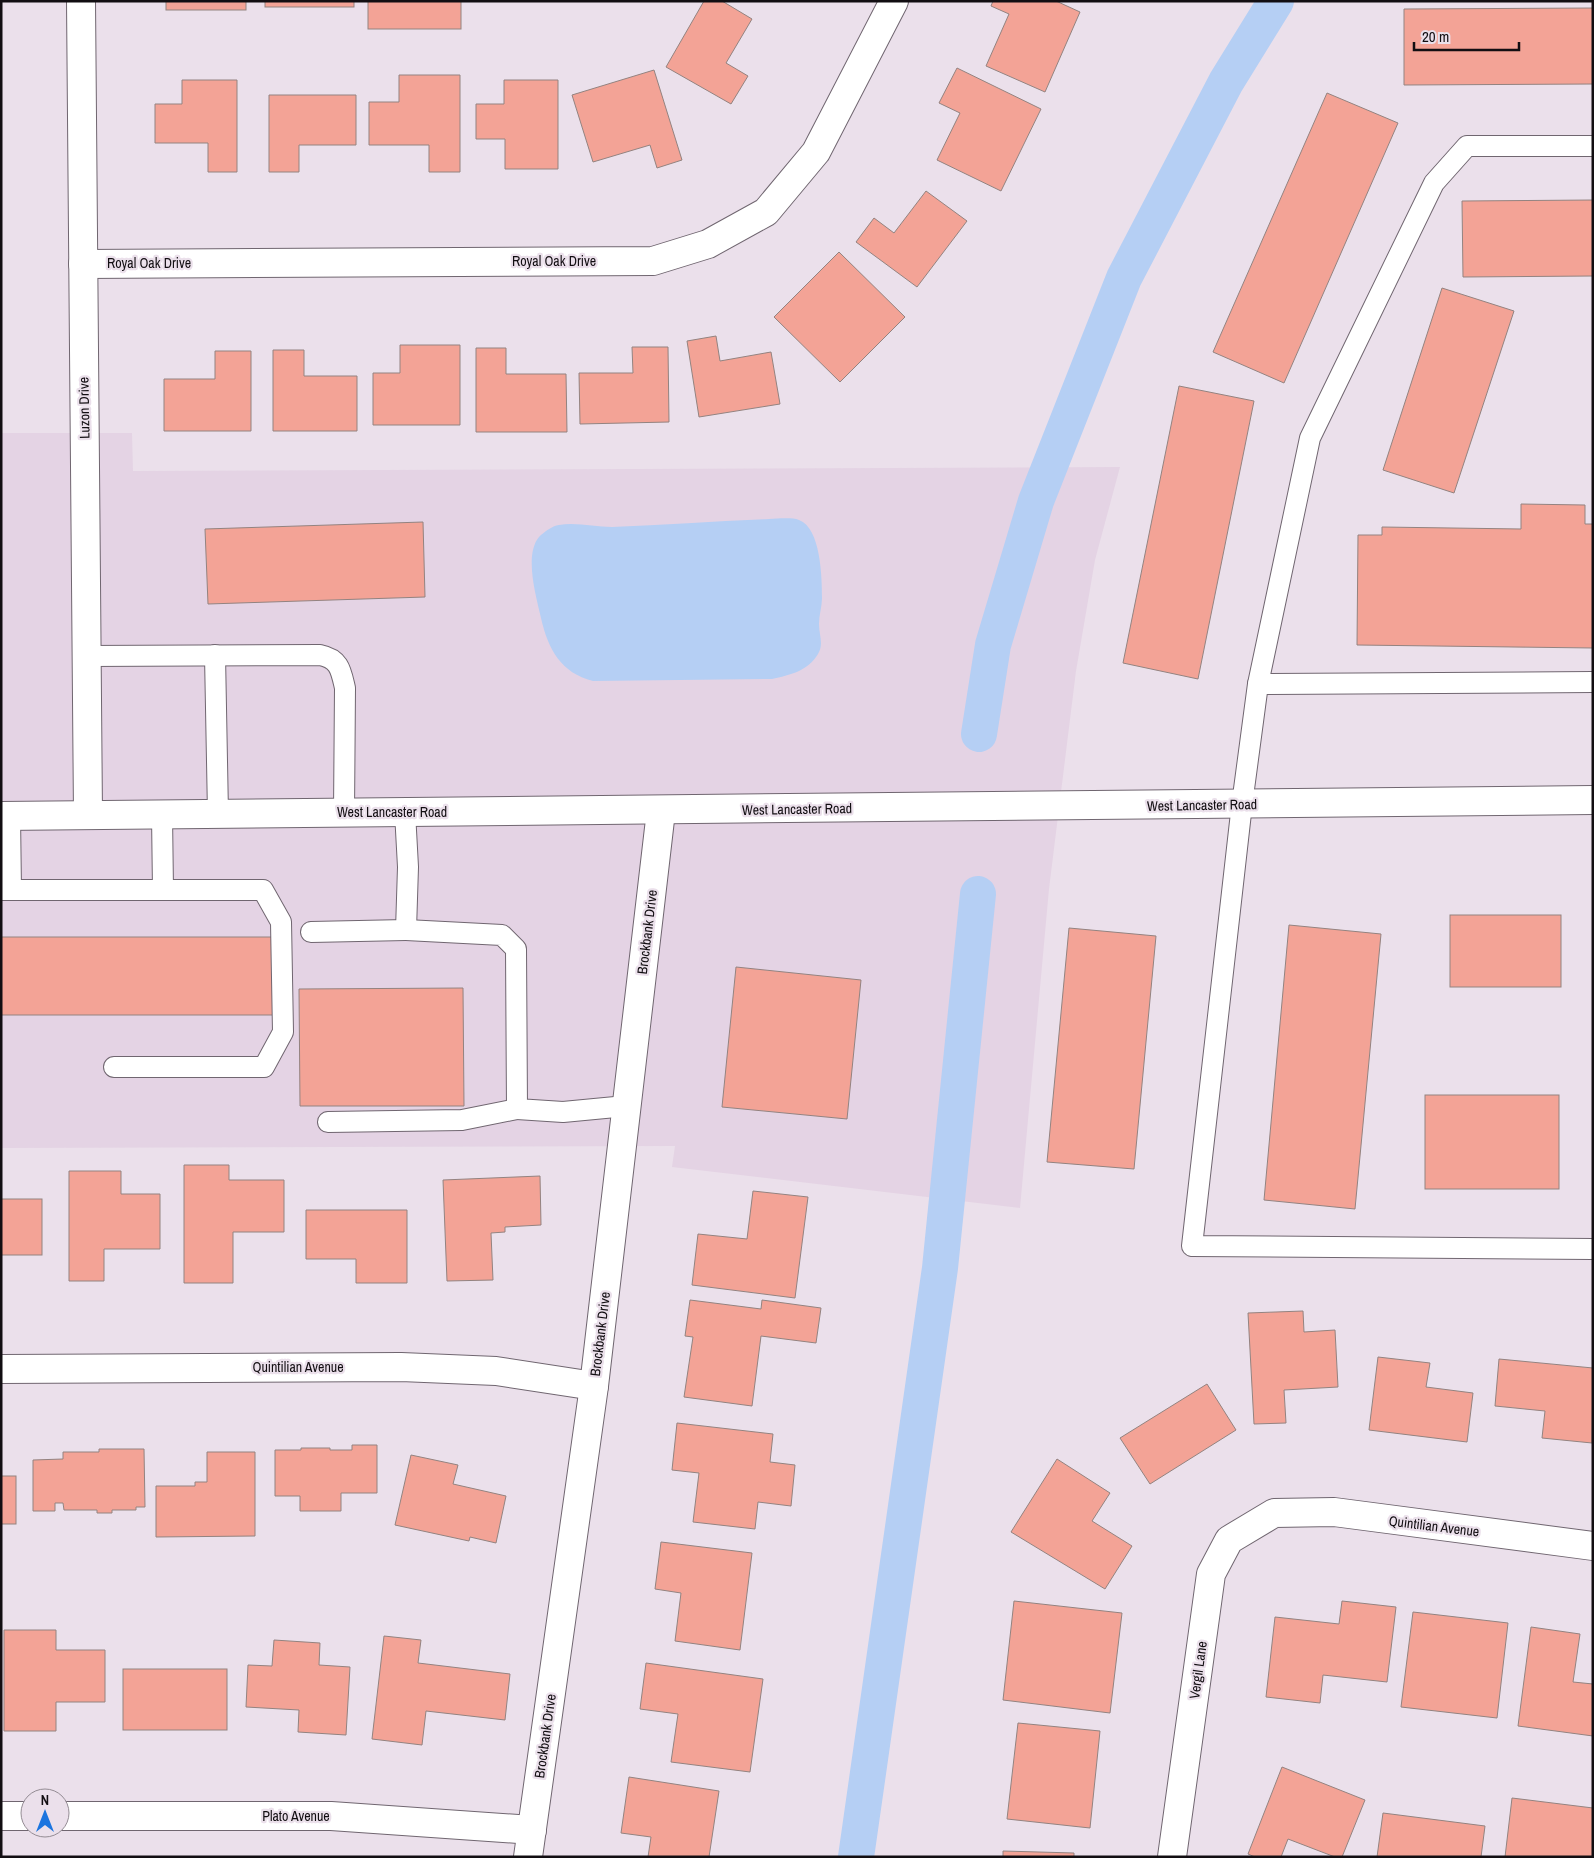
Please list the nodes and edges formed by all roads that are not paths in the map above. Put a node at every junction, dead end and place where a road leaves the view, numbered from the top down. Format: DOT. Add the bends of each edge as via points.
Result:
graph roads {
  1 [pos="81,1"];
  2 [pos="894,1"];
  3 [pos="1593,146"];
  4 [pos="83,264"];
  5 [pos="215,655"];
  6 [pos="86,656"];
  7 [pos="1593,682"];
  8 [pos="1258,684"];
  9 [pos="1593,800"];
  10 [pos="1242,804"];
  11 [pos="661,810"];
  12 [pos="405,812"];
  13 [pos="344,813"];
  14 [pos="218,814"];
  15 [pos="88,815"];
  16 [pos="162,815"];
  17 [pos="6,816"];
  18 [pos="6,890"];
  19 [pos="163,890"];
  20 [pos="406,930"];
  21 [pos="311,932"];
  22 [pos="114,1067"];
  23 [pos="626,1106"];
  24 [pos="517,1109"];
  25 [pos="328,1122"];
  26 [pos="1593,1249"];
  27 [pos="1,1369"];
  28 [pos="594,1386"];
  29 [pos="1274,1513"];
  30 [pos="1593,1546"];
  31 [pos="1,1816"];
  32 [pos="20,1816"];
  33 [pos="70,1816"];
  34 [pos="530,1844"];
  35 [pos="1172,1857"];
  1 -- 4 [label="street, Luzon Drive"];
  2 -- 4 [label="street, Royal Oak Drive" via="816,152 766,212 708,244 652,261"];
  3 -- 8 [label="lane" via="1467,146 1434,183 1310,438"];
  4 -- 6 [label="street, Luzon Drive"];
  5 -- 6 [label="lane"];
  5 -- 13 [label="lane" via="320,655 331,657 340,668 345,688"];
  5 -- 14 [label="lane"];
  6 -- 15 [label="street, Luzon Drive"];
  7 -- 8 [label="lane"];
  8 -- 10 [label="lane"];
  9 -- 10 [label="street, West Lancaster Road"];
  10 -- 11 [label="street, West Lancaster Road"];
  10 -- 26 [label="lane" via="1192,1246"];
  11 -- 12 [label="street, West Lancaster Road"];
  11 -- 23 [label="street, Brockbank Drive"];
  12 -- 13 [label="street, West Lancaster Road"];
  12 -- 20 [label="lane" via="408,866"];
  13 -- 14 [label="street, West Lancaster Road"];
  14 -- 16 [label="street, West Lancaster Road"];
  15 -- 16 [label="street, West Lancaster Road"];
  15 -- 17 [label="street, West Lancaster Road"];
  16 -- 19 [label="lane"];
  17 -- 18 [label="lane"];
  18 -- 19 [label="lane"];
  19 -- 22 [label="lane" via="263,890 281,922 283,1032 264,1067"];
  20 -- 21 [label="lane"];
  20 -- 24 [label="lane" via="502,935 516,949"];
  23 -- 24 [label="lane" via="563,1112"];
  23 -- 28 [label="street, Brockbank Drive"];
  24 -- 25 [label="lane" via="462,1120"];
  27 -- 28 [label="street, Quintilian Avenue" via="401,1367 496,1371"];
  28 -- 34 [label="street, Brockbank Drive"];
  29 -- 30 [label="street, Quintilian Avenue" via="1334,1512"];
  29 -- 35 [label="street, Vergil Lane" via="1229,1540 1212,1574"];
  31 -- 32 [label="street"];
  33 -- 34 [label="street, Plato Avenue" via="331,1816"];
}
